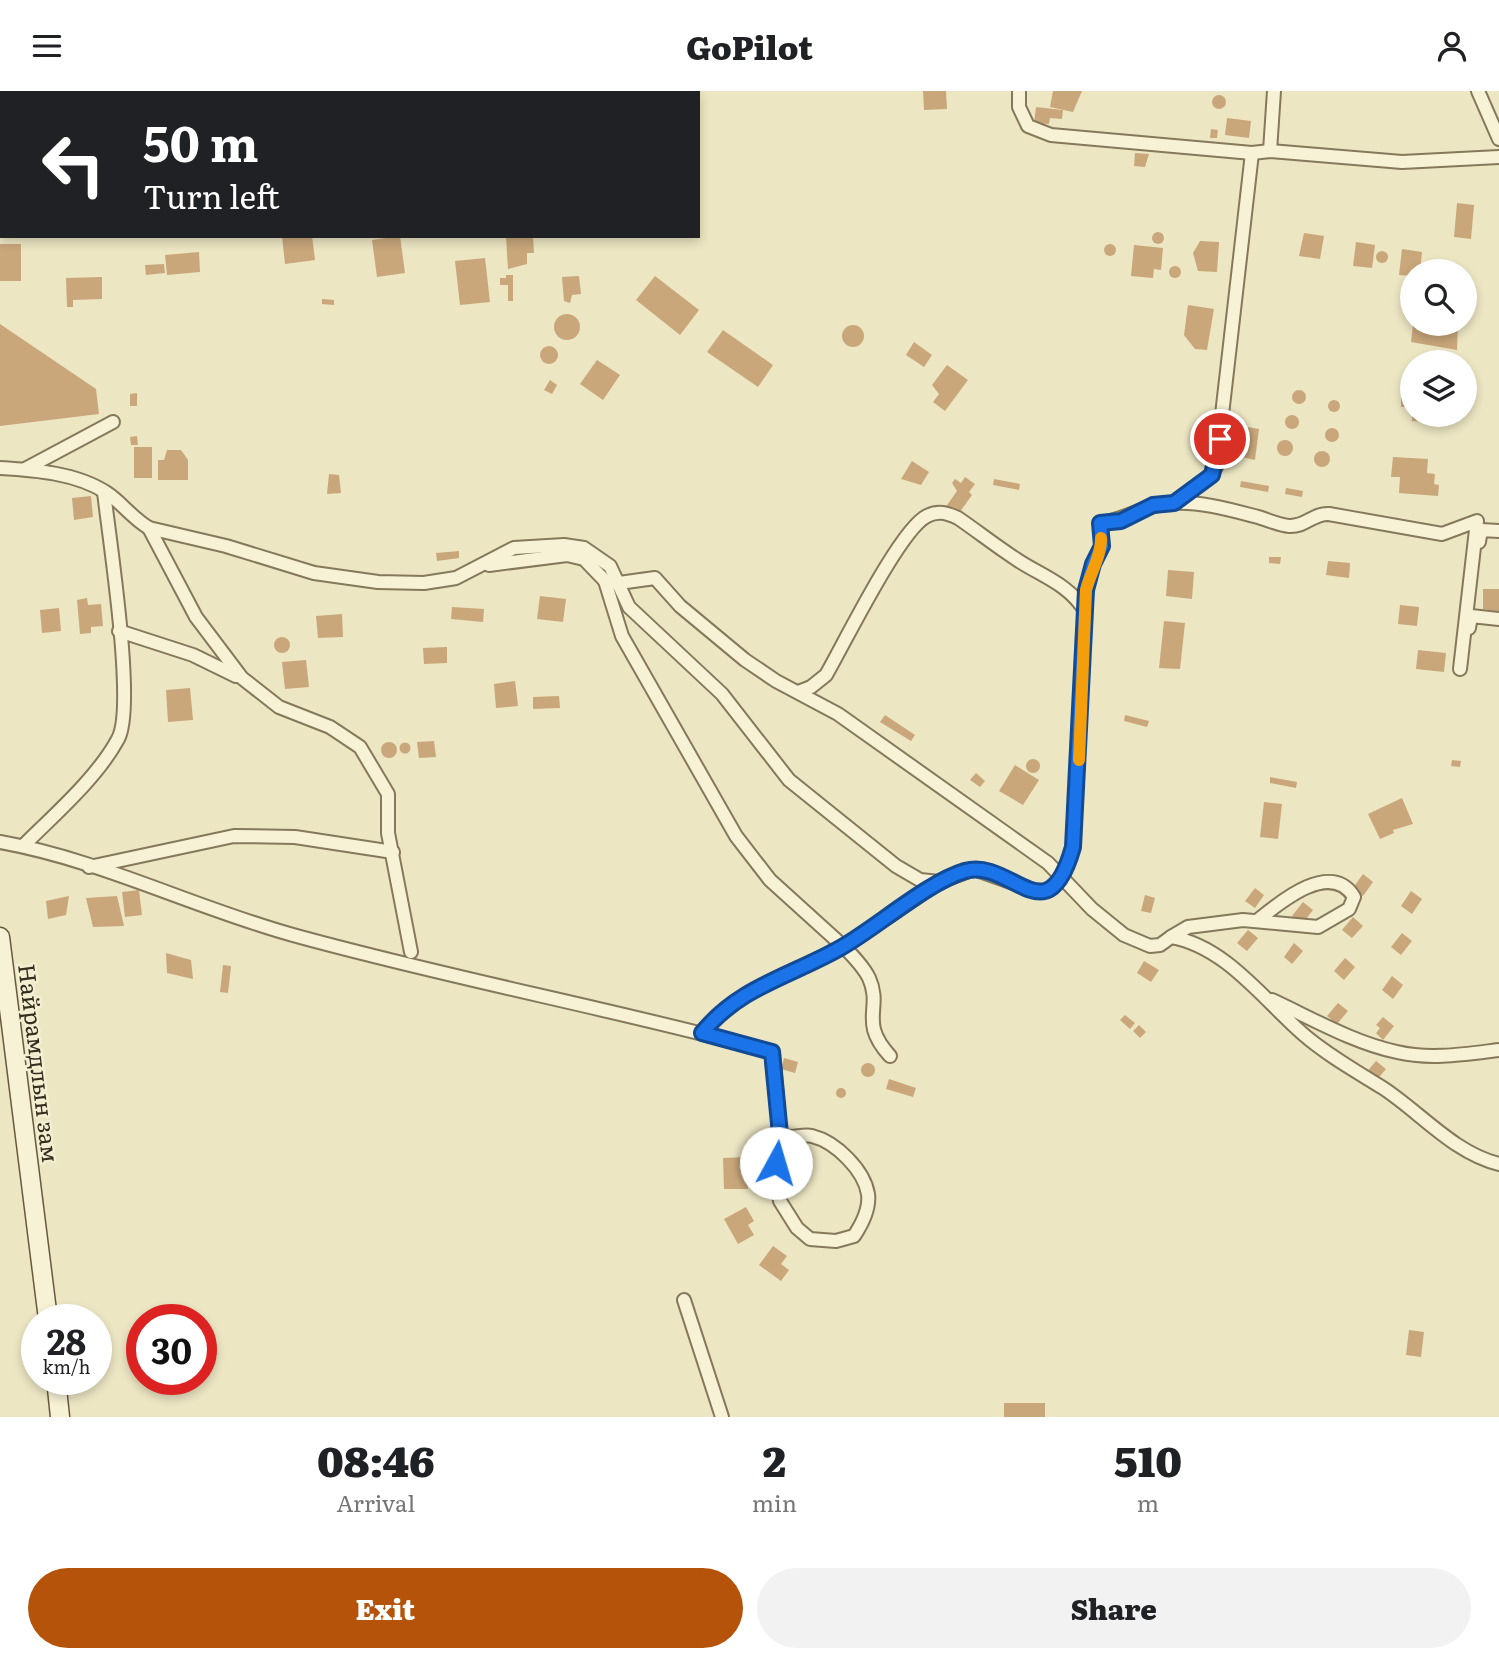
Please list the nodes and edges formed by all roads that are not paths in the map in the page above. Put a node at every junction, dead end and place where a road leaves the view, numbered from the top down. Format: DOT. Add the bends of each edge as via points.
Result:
graph roads {
  1 [pos="1019,91"];
  2 [pos="1274,91"];
  3 [pos="1478,91"];
  4 [pos="1499,139"];
  5 [pos="1270,151"];
  6 [pos="1252,153"];
  7 [pos="1499,156"];
  8 [pos="113,422"];
  9 [pos="0,468"];
  10 [pos="25,469"];
  11 [pos="104,492"];
  12 [pos="1174,503"];
  13 [pos="149,528"];
  14 [pos="1499,531"];
  15 [pos="485,565"];
  16 [pos="605,581"];
  17 [pos="619,583"];
  18 [pos="629,607"];
  19 [pos="1085,612"];
  20 [pos="1471,616"];
  21 [pos="1499,619"];
  22 [pos="120,631"];
  23 [pos="247,683"];
  24 [pos="798,692"];
  25 [pos="0,842"];
  26 [pos="23,846"];
  27 [pos="393,852"];
  28 [pos="88,867"];
  29 [pos="1062,878"];
  30 [pos="940,882"];
  31 [pos="1050,889"];
  32 [pos="1090,907"];
  33 [pos="1258,920"];
  34 [pos="0,937"];
  35 [pos="1171,937"];
  36 [pos="844,947"];
  37 [pos="411,951"];
  38 [pos="1263,995"];
  39 [pos="702,1033"];
  40 [pos="1498,1049"];
  41 [pos="890,1056"];
  42 [pos="780,1134"];
  43 [pos="1499,1164"];
  44 [pos="684,1300"];
  45 [pos="46,1304"];
  46 [pos="57,1395"];
  47 [pos="60,1417"];
  48 [pos="722,1417"];
  1 -- 6 [label="street" via="1024,121 1042,133"];
  2 -- 5 [label="street"];
  3 -- 4 [label="street"];
  5 -- 6 [label="street"];
  5 -- 7 [label="street" via="1402,162"];
  6 -- 12 [label="street" via="1216,467"];
  8 -- 10 [label="street"];
  9 -- 10 [label="street"];
  10 -- 11 [label="street" via="71,478"];
  11 -- 13 [label="street"];
  11 -- 22 [label="street"];
  12 -- 19 [label="street" via="1153,505 1121,521 1100,523 1102,546 1089,577"];
  12 -- 20 [label="street" via="1233,511 1287,526 1299,525 1319,513 1441,534 1477,521 1460,669"];
  13 -- 15 [label="street" via="300,570 355,580 440,581"];
  13 -- 23 [label="street" via="197,617"];
  14 -- 20 [label="street" via="1481,530"];
  15 -- 16 [label="street" via="567,555 584,559"];
  15 -- 17 [label="street" via="514,548 564,545 584,548 603,559"];
  16 -- 18 [label="street"];
  16 -- 36 [label="street" via="622,636 736,836 771,880"];
  17 -- 18 [label="street"];
  17 -- 24 [label="street" via="655,578 718,639"];
  18 -- 30 [label="street" via="722,694 789,780 896,866 920,880"];
  19 -- 24 [label="street" via="1071,593 1050,578 1018,561 958,517 936,513 916,525 891,561 826,675"];
  19 -- 29 [label="street" via="1073,847"];
  20 -- 21 [label="street"];
  22 -- 23 [label="street" via="215,664"];
  22 -- 26 [label="street" via="125,711 118,741"];
  23 -- 27 [label="street" via="279,707 330,727 360,747 387,794"];
  24 -- 29 [label="street" via="849,721 1048,863"];
  25 -- 26 [label="street"];
  26 -- 28 [label="street"];
  27 -- 28 [label="street" via="295,837 234,835"];
  27 -- 37 [label="street"];
  28 -- 39 [label="street" via="326,944"];
  29 -- 31 [label="street"];
  29 -- 32 [label="street"];
  30 -- 31 [label="street" via="974,869 1038,892"];
  30 -- 36 [label="street"];
  31 -- 32 [label="street" via="1063,890"];
  32 -- 35 [label="street" via="1124,935 1150,947"];
  33 -- 33 [label="street" via="1318,927 1349,909 1354,897 1341,886 1314,883"];
  33 -- 35 [label="street" via="1188,927"];
  34 -- 45 [label="main road, Найрамдлын зам"];
  35 -- 38 [label="street" via="1203,947"];
  36 -- 39 [label="street" via="739,997"];
  36 -- 41 [label="street" via="869,977 872,1031"];
  38 -- 40 [label="street" via="1398,1053 1434,1056"];
  38 -- 43 [label="street" via="1305,1036 1471,1154"];
  39 -- 42 [label="street" via="772,1052"];
  42 -- 42 [label="street" via="775,1174 786,1213 810,1239 850,1239 868,1205 869,1196 858,1172 828,1143 811,1136"];
  44 -- 48 [label="street"];
  46 -- 47 [label="main road"];
}
